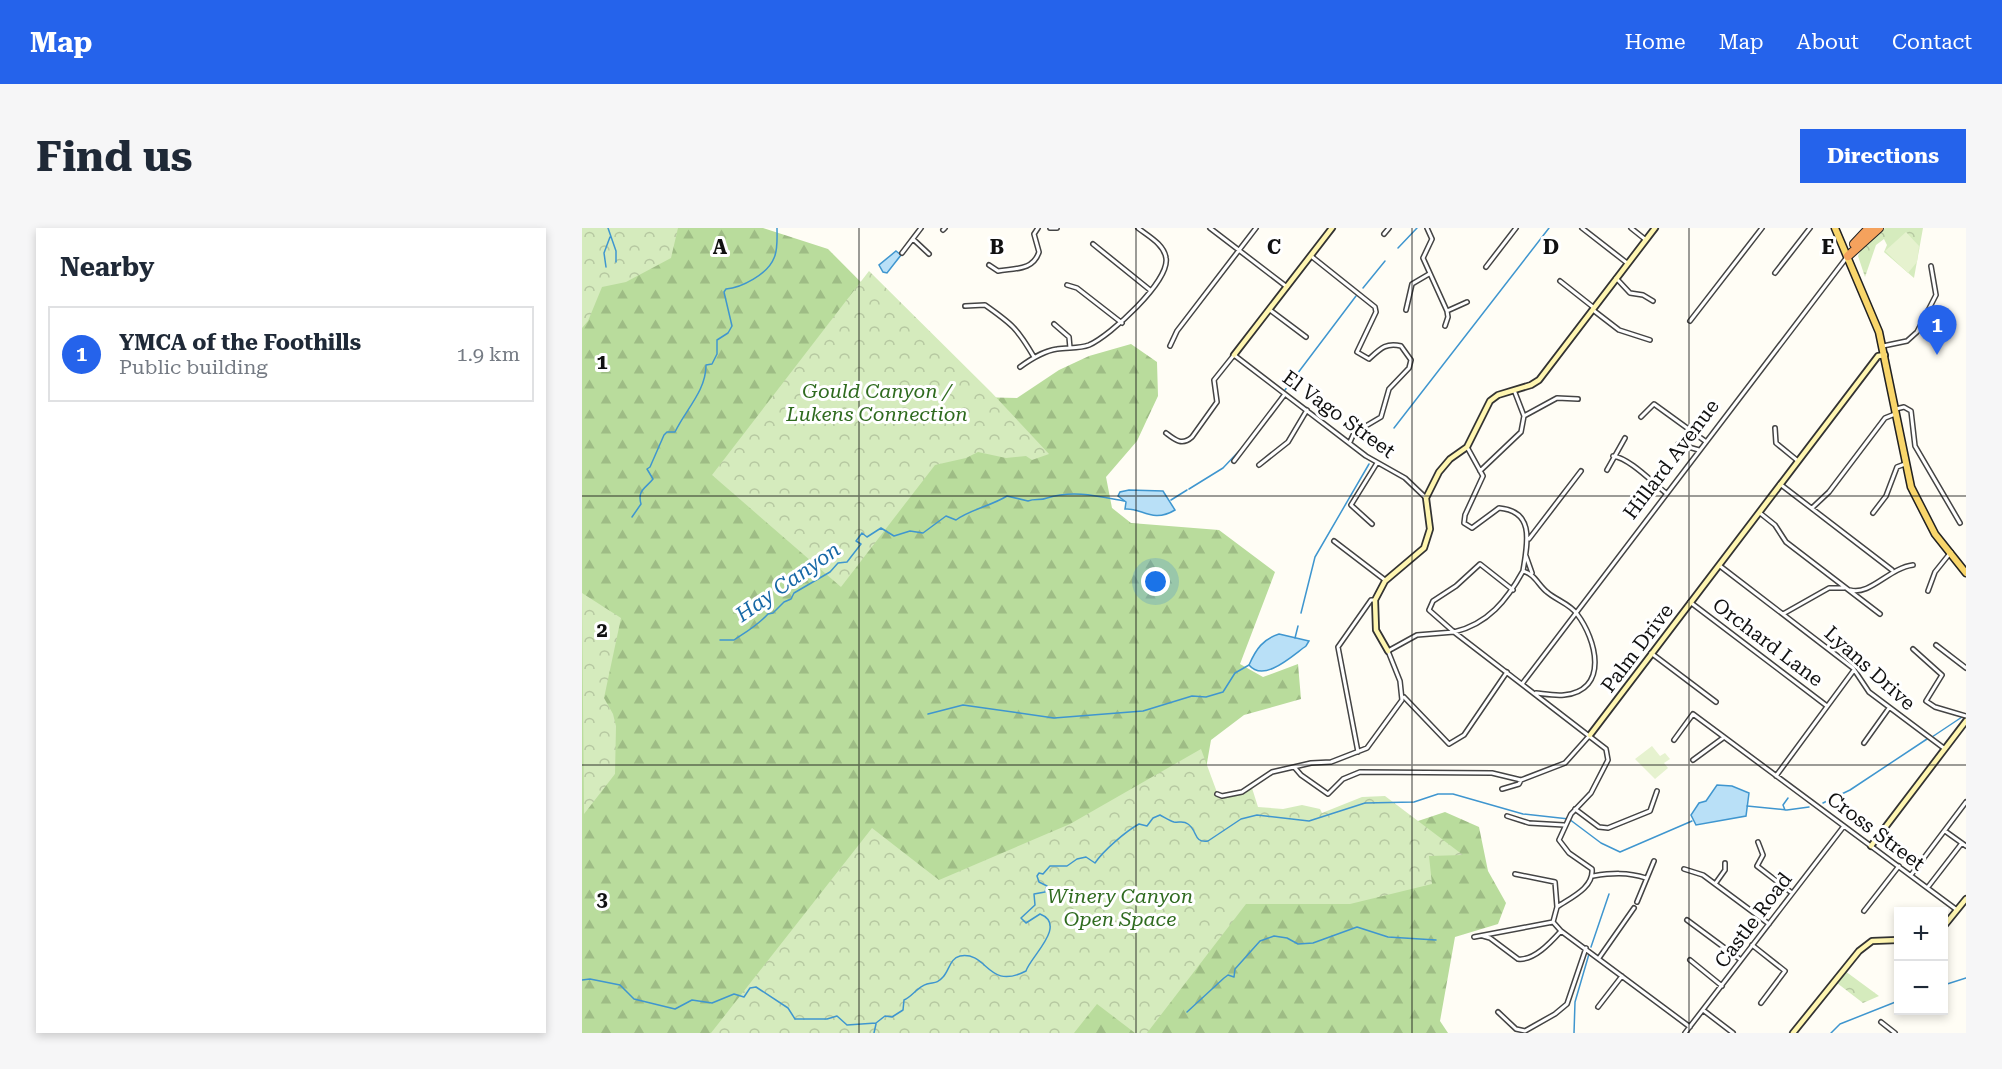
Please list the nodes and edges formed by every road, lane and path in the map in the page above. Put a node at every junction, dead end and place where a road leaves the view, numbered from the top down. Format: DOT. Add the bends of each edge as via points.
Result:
graph roads {
  1 [pos="921,228"];
  2 [pos="1038,228"];
  3 [pos="1050,228"];
  4 [pos="1057,228"];
  5 [pos="1138,228"];
  6 [pos="1210,228"];
  7 [pos="1256,228"];
  8 [pos="1332,228"];
  9 [pos="1389,228"];
  10 [pos="1427,228"];
  11 [pos="1516,228"];
  12 [pos="1582,228"];
  13 [pos="1631,228"];
  14 [pos="1762,228"];
  15 [pos="1810,228"];
  16 [pos="1835,228"];
  17 [pos="1869,228"];
  18 [pos="1880,228"];
  19 [pos="1653,229"];
  20 [pos="1384,234"];
  21 [pos="913,239"];
  22 [pos="1646,240"];
  23 [pos="1093,244"];
  24 [pos="1239,250"];
  25 [pos="902,253"];
  26 [pos="928,254"];
  27 [pos="1311,256"];
  28 [pos="1848,256"];
  29 [pos="1627,263"];
  30 [pos="989,264"];
  31 [pos="1931,266"];
  32 [pos="1486,267"];
  33 [pos="1775,273"];
  34 [pos="1430,274"];
  35 [pos="1616,279"];
  36 [pos="1560,281"];
  37 [pos="1067,285"];
  38 [pos="1287,287"];
  39 [pos="1150,290"];
  40 [pos="1467,302"];
  41 [pos="1653,302"];
  42 [pos="965,306"];
  43 [pos="1592,308"];
  44 [pos="1270,310"];
  45 [pos="1406,310"];
  46 [pos="1447,311"];
  47 [pos="1690,321"];
  48 [pos="1054,324"];
  49 [pos="1122,324"];
  50 [pos="1445,326"];
  51 [pos="1306,337"];
  52 [pos="1650,340"];
  53 [pos="1170,346"];
  54 [pos="1883,346"];
  55 [pos="1070,348"];
  56 [pos="1234,355"];
  57 [pos="1885,355"];
  58 [pos="1034,357"];
  59 [pos="1020,368"];
  60 [pos="1514,389"];
  61 [pos="1285,394"];
  62 [pos="1578,399"];
  63 [pos="1307,410"];
  64 [pos="1896,411"];
  65 [pos="1524,416"];
  66 [pos="1641,417"];
  67 [pos="1775,428"];
  68 [pos="1166,433"];
  69 [pos="1625,438"];
  70 [pos="1705,442"];
  71 [pos="1350,443"];
  72 [pos="1678,444"];
  73 [pos="1467,447"];
  74 [pos="1699,450"];
  75 [pos="1613,456"];
  76 [pos="1234,461"];
  77 [pos="1798,461"];
  78 [pos="1377,463"];
  79 [pos="1906,464"];
  80 [pos="1259,465"];
  81 [pos="1607,470"];
  82 [pos="1480,471"];
  83 [pos="1581,471"];
  84 [pos="1780,484"];
  85 [pos="1666,493"];
  86 [pos="1426,498"];
  87 [pos="1812,508"];
  88 [pos="1759,512"];
  89 [pos="1874,513"];
  90 [pos="1960,523"];
  91 [pos="1372,524"];
  92 [pos="1529,540"];
  93 [pos="1334,541"];
  94 [pos="1951,552"];
  95 [pos="1525,555"];
  96 [pos="1718,565"];
  97 [pos="1913,565"];
  98 [pos="1966,567"];
  99 [pos="1892,570"];
  100 [pos="1523,571"];
  101 [pos="1966,573"];
  102 [pos="1532,574"];
  103 [pos="1385,580"];
  104 [pos="1846,588"];
  105 [pos="1513,590"];
  106 [pos="1928,591"];
  107 [pos="1375,600"];
  108 [pos="1690,602"];
  109 [pos="1576,612"];
  110 [pos="1782,614"];
  111 [pos="1880,614"];
  112 [pos="1454,632"];
  113 [pos="1936,645"];
  114 [pos="1913,649"];
  115 [pos="1388,651"];
  116 [pos="1651,653"];
  117 [pos="1966,668"];
  118 [pos="1854,670"];
  119 [pos="1507,672"];
  120 [pos="1522,684"];
  121 [pos="1534,693"];
  122 [pos="1402,695"];
  123 [pos="1716,702"];
  124 [pos="1827,706"];
  125 [pos="1889,708"];
  126 [pos="1966,716"];
  127 [pos="1966,721"];
  128 [pos="1590,735"];
  129 [pos="1722,738"];
  130 [pos="1674,740"];
  131 [pos="1864,743"];
  132 [pos="1945,749"];
  133 [pos="1358,752"];
  134 [pos="1693,760"];
  135 [pos="1295,768"];
  136 [pos="1776,776"];
  137 [pos="1521,780"];
  138 [pos="1502,789"];
  139 [pos="1656,791"];
  140 [pos="1217,794"];
  141 [pos="1966,802"];
  142 [pos="1575,809"];
  143 [pos="1507,816"];
  144 [pos="1565,824"];
  145 [pos="1844,826"];
  146 [pos="1945,831"];
  147 [pos="1758,842"];
  148 [pos="1962,843"];
  149 [pos="1871,846"];
  150 [pos="1966,846"];
  151 [pos="1654,861"];
  152 [pos="1725,863"];
  153 [pos="1899,866"];
  154 [pos="1684,868"];
  155 [pos="1515,874"];
  156 [pos="1911,875"];
  157 [pos="1593,876"];
  158 [pos="1646,878"];
  159 [pos="1715,884"];
  160 [pos="1928,888"];
  161 [pos="1792,893"];
  162 [pos="1966,899"];
  163 [pos="1636,902"];
  164 [pos="1557,907"];
  165 [pos="1634,908"];
  166 [pos="1864,910"];
  167 [pos="1957,910"];
  168 [pos="1687,920"];
  169 [pos="1948,921"];
  170 [pos="1553,922"];
  171 [pos="1769,924"];
  172 [pos="1561,931"];
  173 [pos="1483,936"];
  174 [pos="1474,937"];
  175 [pos="1894,940"];
  176 [pos="1752,945"];
  177 [pos="1586,948"];
  178 [pos="1599,958"];
  179 [pos="1690,960"];
  180 [pos="1741,960"];
  181 [pos="1622,976"];
  182 [pos="1722,986"];
  183 [pos="1761,1003"];
  184 [pos="1598,1007"];
  185 [pos="1703,1010"];
  186 [pos="1498,1012"];
  187 [pos="1881,1022"];
  188 [pos="1690,1027"];
  189 [pos="1520,1032"];
  190 [pos="1685,1033"];
  191 [pos="1733,1033"];
  192 [pos="1794,1033"];
  193 [pos="1895,1033"];
  1 -- 21 [label="street"];
  2 -- 30 [label="street" via="1034,234 1039,252 1032,264 998,271"];
  3 -- 4 [label="street"];
  5 -- 39 [label="street" via="1160,245 1167,259"];
  6 -- 24 [label="street"];
  7 -- 24 [label="street"];
  8 -- 27 [label="street"];
  9 -- 20 [label="street"];
  10 -- 34 [label="street" via="1432,239 1423,258"];
  11 -- 32 [label="street"];
  12 -- 29 [label="street"];
  13 -- 22 [label="street"];
  14 -- 47 [label="street"];
  15 -- 33 [label="street"];
  16 -- 28 [label="main road"];
  17 -- 28 [label="highway, Hillard Avenue"];
  18 -- 28 [label="highway, Hillard Avenue"];
  19 -- 22 [label="street"];
  21 -- 25 [label="street"];
  21 -- 26 [label="street"];
  22 -- 29 [label="street"];
  23 -- 39 [label="street"];
  24 -- 38 [label="street"];
  24 -- 53 [label="street" via="1177,331"];
  27 -- 38 [label="street"];
  27 -- 71 [label="street" via="1375,307 1357,352 1369,359 1384,345 1392,344 1401,346 1411,360 1409,368 1389,389 1381,417 1354,432"];
  28 -- 54 [label="main road"];
  28 -- 70 [label="street, Hillard Avenue"];
  29 -- 35 [label="street"];
  31 -- 54 [label="street" via="1936,295 1917,332 1907,341"];
  34 -- 45 [label="street" via="1412,284"];
  34 -- 46 [label="street"];
  35 -- 41 [label="street" via="1630,293"];
  35 -- 43 [label="street"];
  36 -- 43 [label="street"];
  37 -- 49 [label="street" via="1077,288"];
  38 -- 44 [label="street"];
  39 -- 49 [label="street"];
  40 -- 46 [label="street"];
  42 -- 58 [label="street" via="985,304 1008,320"];
  43 -- 52 [label="street" via="1619,330"];
  43 -- 60 [label="street" via="1539,380"];
  44 -- 51 [label="street"];
  44 -- 56 [label="street"];
  46 -- 50 [label="street"];
  48 -- 55 [label="street" via="1069,337"];
  49 -- 55 [label="street" via="1089,345"];
  54 -- 57 [label="main road"];
  55 -- 58 [label="street"];
  56 -- 61 [label="street, El Vago Street"];
  56 -- 68 [label="street" via="1214,380 1217,399 1192,437 1184,442"];
  57 -- 64 [label="main road"];
  57 -- 77 [label="street, Palm Drive" via="1878,356"];
  58 -- 59 [label="street"];
  60 -- 65 [label="street"];
  60 -- 73 [label="street" via="1490,401"];
  61 -- 63 [label="street, El Vago Street"];
  61 -- 76 [label="street"];
  62 -- 65 [label="street" via="1557,398"];
  63 -- 71 [label="street, El Vago Street"];
  63 -- 80 [label="street" via="1288,442"];
  64 -- 79 [label="main road"];
  64 -- 87 [label="street" via="1885,418 1829,492"];
  64 -- 90 [label="street" via="1904,407 1911,411 1915,446"];
  65 -- 82 [label="street" via="1521,432"];
  66 -- 70 [label="street" via="1654,404"];
  67 -- 77 [label="street" via="1776,443"];
  69 -- 75 [label="street"];
  70 -- 74 [label="street, Hillard Avenue"];
  71 -- 78 [label="street, El Vago Street"];
  72 -- 74 [label="street"];
  73 -- 82 [label="street"];
  73 -- 86 [label="street" via="1438,472"];
  74 -- 85 [label="street, Hillard Avenue"];
  75 -- 81 [label="street"];
  75 -- 85 [label="street" via="1628,461"];
  77 -- 84 [label="street, Palm Drive"];
  78 -- 86 [label="street, El Vago Street" via="1405,478"];
  78 -- 91 [label="street" via="1352,505"];
  79 -- 89 [label="street" via="1897,468"];
  79 -- 94 [label="main road" via="1924,516"];
  82 -- 92 [label="street" via="1482,479 1464,523 1474,527 1492,511 1510,509 1522,521"];
  83 -- 92 [label="street"];
  84 -- 87 [label="street"];
  84 -- 88 [label="street, Palm Drive"];
  85 -- 109 [label="street, Hillard Avenue"];
  86 -- 103 [label="street" via="1430,529 1424,548"];
  87 -- 99 [label="street"];
  88 -- 96 [label="street, Palm Drive"];
  88 -- 104 [label="street" via="1775,525 1786,542"];
  92 -- 95 [label="street"];
  93 -- 103 [label="street"];
  94 -- 98 [label="main road"];
  94 -- 101 [label="main road"];
  94 -- 106 [label="street" via="1935,572"];
  95 -- 100 [label="street"];
  95 -- 102 [label="street"];
  96 -- 108 [label="street, Palm Drive"];
  96 -- 110 [label="street, Lyans Drive"];
  97 -- 99 [label="street"];
  99 -- 104 [label="street" via="1868,588"];
  100 -- 102 [label="street"];
  100 -- 105 [label="street"];
  102 -- 109 [label="street" via="1547,593"];
  103 -- 107 [label="street"];
  104 -- 110 [label="street" via="1829,588"];
  104 -- 111 [label="street"];
  105 -- 112 [label="street" via="1480,622"];
  105 -- 112 [label="street" via="1480,564 1429,610"];
  107 -- 115 [label="street" via="1376,630"];
  107 -- 133 [label="street" via="1364,607 1338,647"];
  108 -- 116 [label="street, Palm Drive"];
  108 -- 124 [label="street, Orchard Lane"];
  109 -- 120 [label="street, Hillard Avenue"];
  109 -- 121 [label="street" via="1592,636 1595,674 1585,687 1565,695"];
  110 -- 118 [label="street, Lyans Drive"];
  112 -- 115 [label="street" via="1417,635"];
  112 -- 119 [label="street"];
  113 -- 117 [label="street"];
  114 -- 126 [label="street" via="1942,675 1926,700 1935,707"];
  115 -- 122 [label="street"];
  116 -- 123 [label="street"];
  116 -- 128 [label="street, Palm Drive"];
  118 -- 124 [label="street"];
  118 -- 125 [label="street, Lyans Drive" via="1869,692"];
  119 -- 120 [label="street"];
  119 -- 122 [label="street" via="1464,735 1449,744"];
  120 -- 121 [label="street"];
  121 -- 128 [label="street"];
  122 -- 133 [label="street" via="1392,717 1374,735 1370,745"];
  124 -- 136 [label="street"];
  125 -- 131 [label="street"];
  125 -- 132 [label="street, Lyans Drive"];
  127 -- 132 [label="street"];
  128 -- 137 [label="street, Palm Drive" via="1565,763"];
  128 -- 142 [label="street" via="1606,749 1608,760 1590,795"];
  129 -- 130 [label="street, Cross Street" via="1693,714"];
  129 -- 134 [label="street"];
  129 -- 136 [label="street, Cross Street"];
  132 -- 149 [label="street"];
  133 -- 135 [label="street" via="1331,762"];
  135 -- 137 [label="street" via="1328,794 1343,779 1360,772 1492,772"];
  135 -- 140 [label="street" via="1272,772 1242,792"];
  136 -- 145 [label="street, Cross Street"];
  137 -- 138 [label="street, Palm Drive"];
  139 -- 142 [label="street" via="1650,811 1608,828 1599,827"];
  141 -- 146 [label="street"];
  142 -- 144 [label="street"];
  143 -- 144 [label="street" via="1532,823"];
  144 -- 157 [label="street" via="1559,840 1592,869"];
  145 -- 149 [label="street, Cross Street"];
  145 -- 161 [label="street, Castle Road"];
  146 -- 148 [label="street"];
  146 -- 156 [label="street"];
  147 -- 161 [label="street" via="1763,855 1757,866"];
  148 -- 150 [label="street"];
  148 -- 160 [label="street"];
  149 -- 153 [label="street, Cross Street"];
  151 -- 158 [label="street"];
  152 -- 159 [label="street" via="1725,870"];
  153 -- 156 [label="street, Cross Street"];
  153 -- 166 [label="street"];
  154 -- 159 [label="street"];
  155 -- 164 [label="street" via="1556,882"];
  156 -- 160 [label="street, Cross Street"];
  157 -- 158 [label="street" via="1613,873"];
  157 -- 164 [label="street" via="1590,884"];
  158 -- 163 [label="street"];
  159 -- 171 [label="street"];
  160 -- 167 [label="street, Cross Street"];
  161 -- 171 [label="street, Castle Road"];
  162 -- 167 [label="street"];
  164 -- 170 [label="street"];
  165 -- 178 [label="street"];
  167 -- 169 [label="street"];
  168 -- 180 [label="street"];
  170 -- 172 [label="street"];
  170 -- 173 [label="street"];
  171 -- 176 [label="street, Castle Road"];
  172 -- 173 [label="street" via="1550,944 1524,960"];
  172 -- 177 [label="street"];
  173 -- 174 [label="street"];
  175 -- 192 [label="street" via="1872,941 1859,951"];
  176 -- 180 [label="street, Castle Road"];
  176 -- 183 [label="street" via="1785,970"];
  177 -- 178 [label="street"];
  177 -- 189 [label="street" via="1567,1004 1530,1030"];
  178 -- 181 [label="street"];
  179 -- 182 [label="street"];
  180 -- 182 [label="street, Castle Road"];
  181 -- 184 [label="street"];
  181 -- 188 [label="street"];
  182 -- 185 [label="street, Castle Road"];
  185 -- 188 [label="street, Castle Road"];
  185 -- 191 [label="street"];
  186 -- 189 [label="street"];
  187 -- 193 [label="street"];
  188 -- 190 [label="street, Castle Road"];
}
